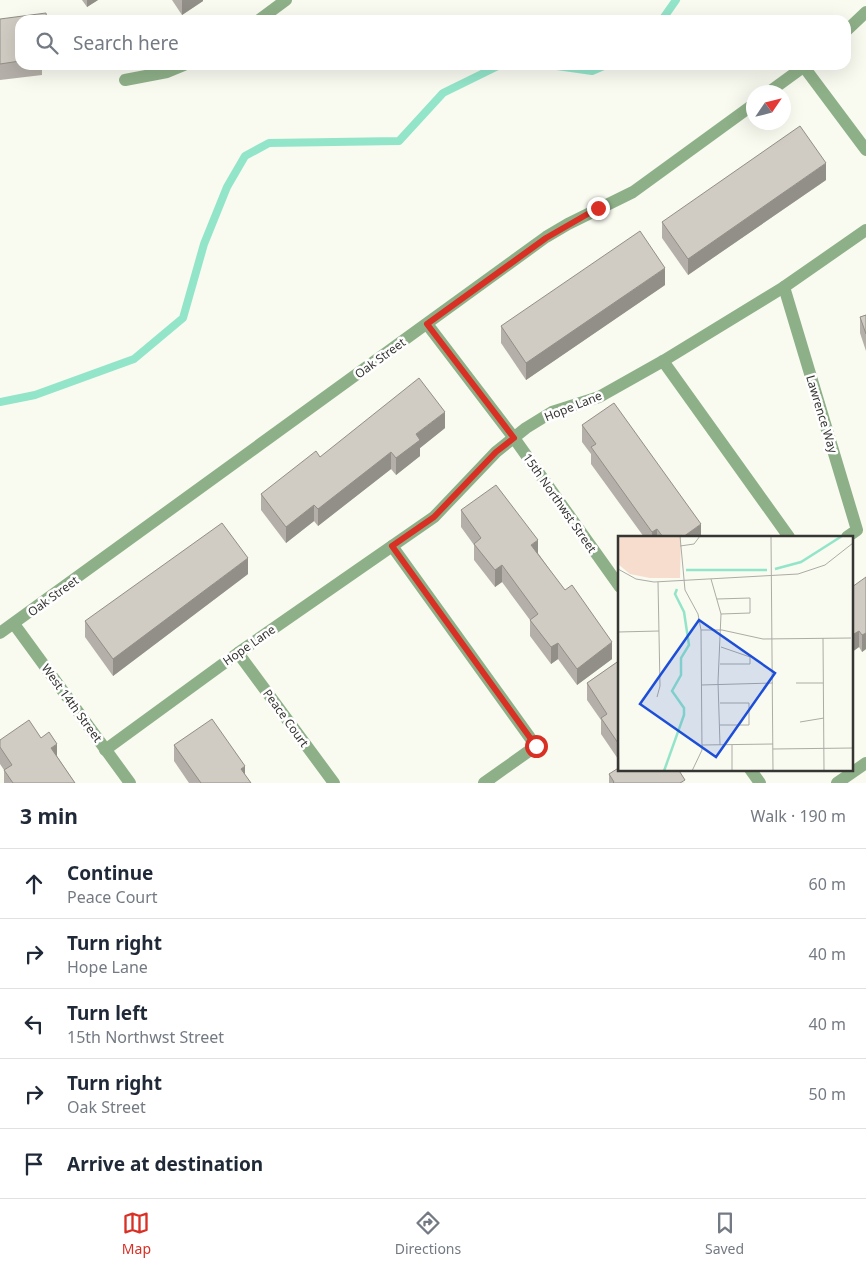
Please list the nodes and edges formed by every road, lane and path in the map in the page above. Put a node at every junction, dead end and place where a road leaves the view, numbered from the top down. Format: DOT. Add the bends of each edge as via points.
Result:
graph roads {
  1 [pos="286,0"];
  2 [pos="866,12"];
  3 [pos="266,15"];
  4 [pos="851,26"];
  5 [pos="172,70"];
  6 [pos="799,70"];
  7 [pos="808,70"];
  8 [pos="125,80"];
  9 [pos="779,85"];
  10 [pos="746,110"];
  11 [pos="866,150"];
  12 [pos="866,230"];
  13 [pos="784,287"];
  14 [pos="427,324"];
  15 [pos="663,361"];
  16 [pos="514,438"];
  17 [pos="787,536"];
  18 [pos="848,536"];
  19 [pos="392,546"];
  20 [pos="618,584"];
  21 [pos="14,624"];
  22 [pos="0,633"];
  23 [pos="238,653"];
  24 [pos="106,750"];
  25 [pos="866,763"];
  26 [pos="751,770"];
  27 [pos="130,783"];
  28 [pos="334,783"];
  29 [pos="484,783"];
  30 [pos="760,783"];
  31 [pos="838,783"];
  1 -- 3 [label="street"];
  2 -- 4 [label="street"];
  5 -- 8 [label="street"];
  6 -- 9 [label="street"];
  7 -- 11 [label="street"];
  10 -- 14 [label="street, Oak Street" via="633,192 546,238"];
  12 -- 13 [label="street, Hope Lane"];
  13 -- 15 [label="street, Hope Lane"];
  13 -- 18 [label="street, Lawrence Way" via="857,530"];
  14 -- 16 [label="street, 15th Northwst Street"];
  14 -- 21 [label="street, Oak Street"];
  15 -- 16 [label="street, Hope Lane" via="600,397 552,412"];
  15 -- 17 [label="street"];
  16 -- 19 [label="street, Hope Lane" via="496,452 434,517"];
  16 -- 20 [label="street, 15th Northwst Street"];
  19 -- 23 [label="street, Hope Lane"];
  19 -- 29 [label="street" via="536,746"];
  21 -- 22 [label="street, Oak Street"];
  21 -- 24 [label="street, West 14th Street"];
  23 -- 24 [label="street, Hope Lane"];
  23 -- 28 [label="street, Peace Court"];
  24 -- 27 [label="street, West 14th Street"];
  25 -- 31 [label="street"];
  26 -- 30 [label="street"];
}
